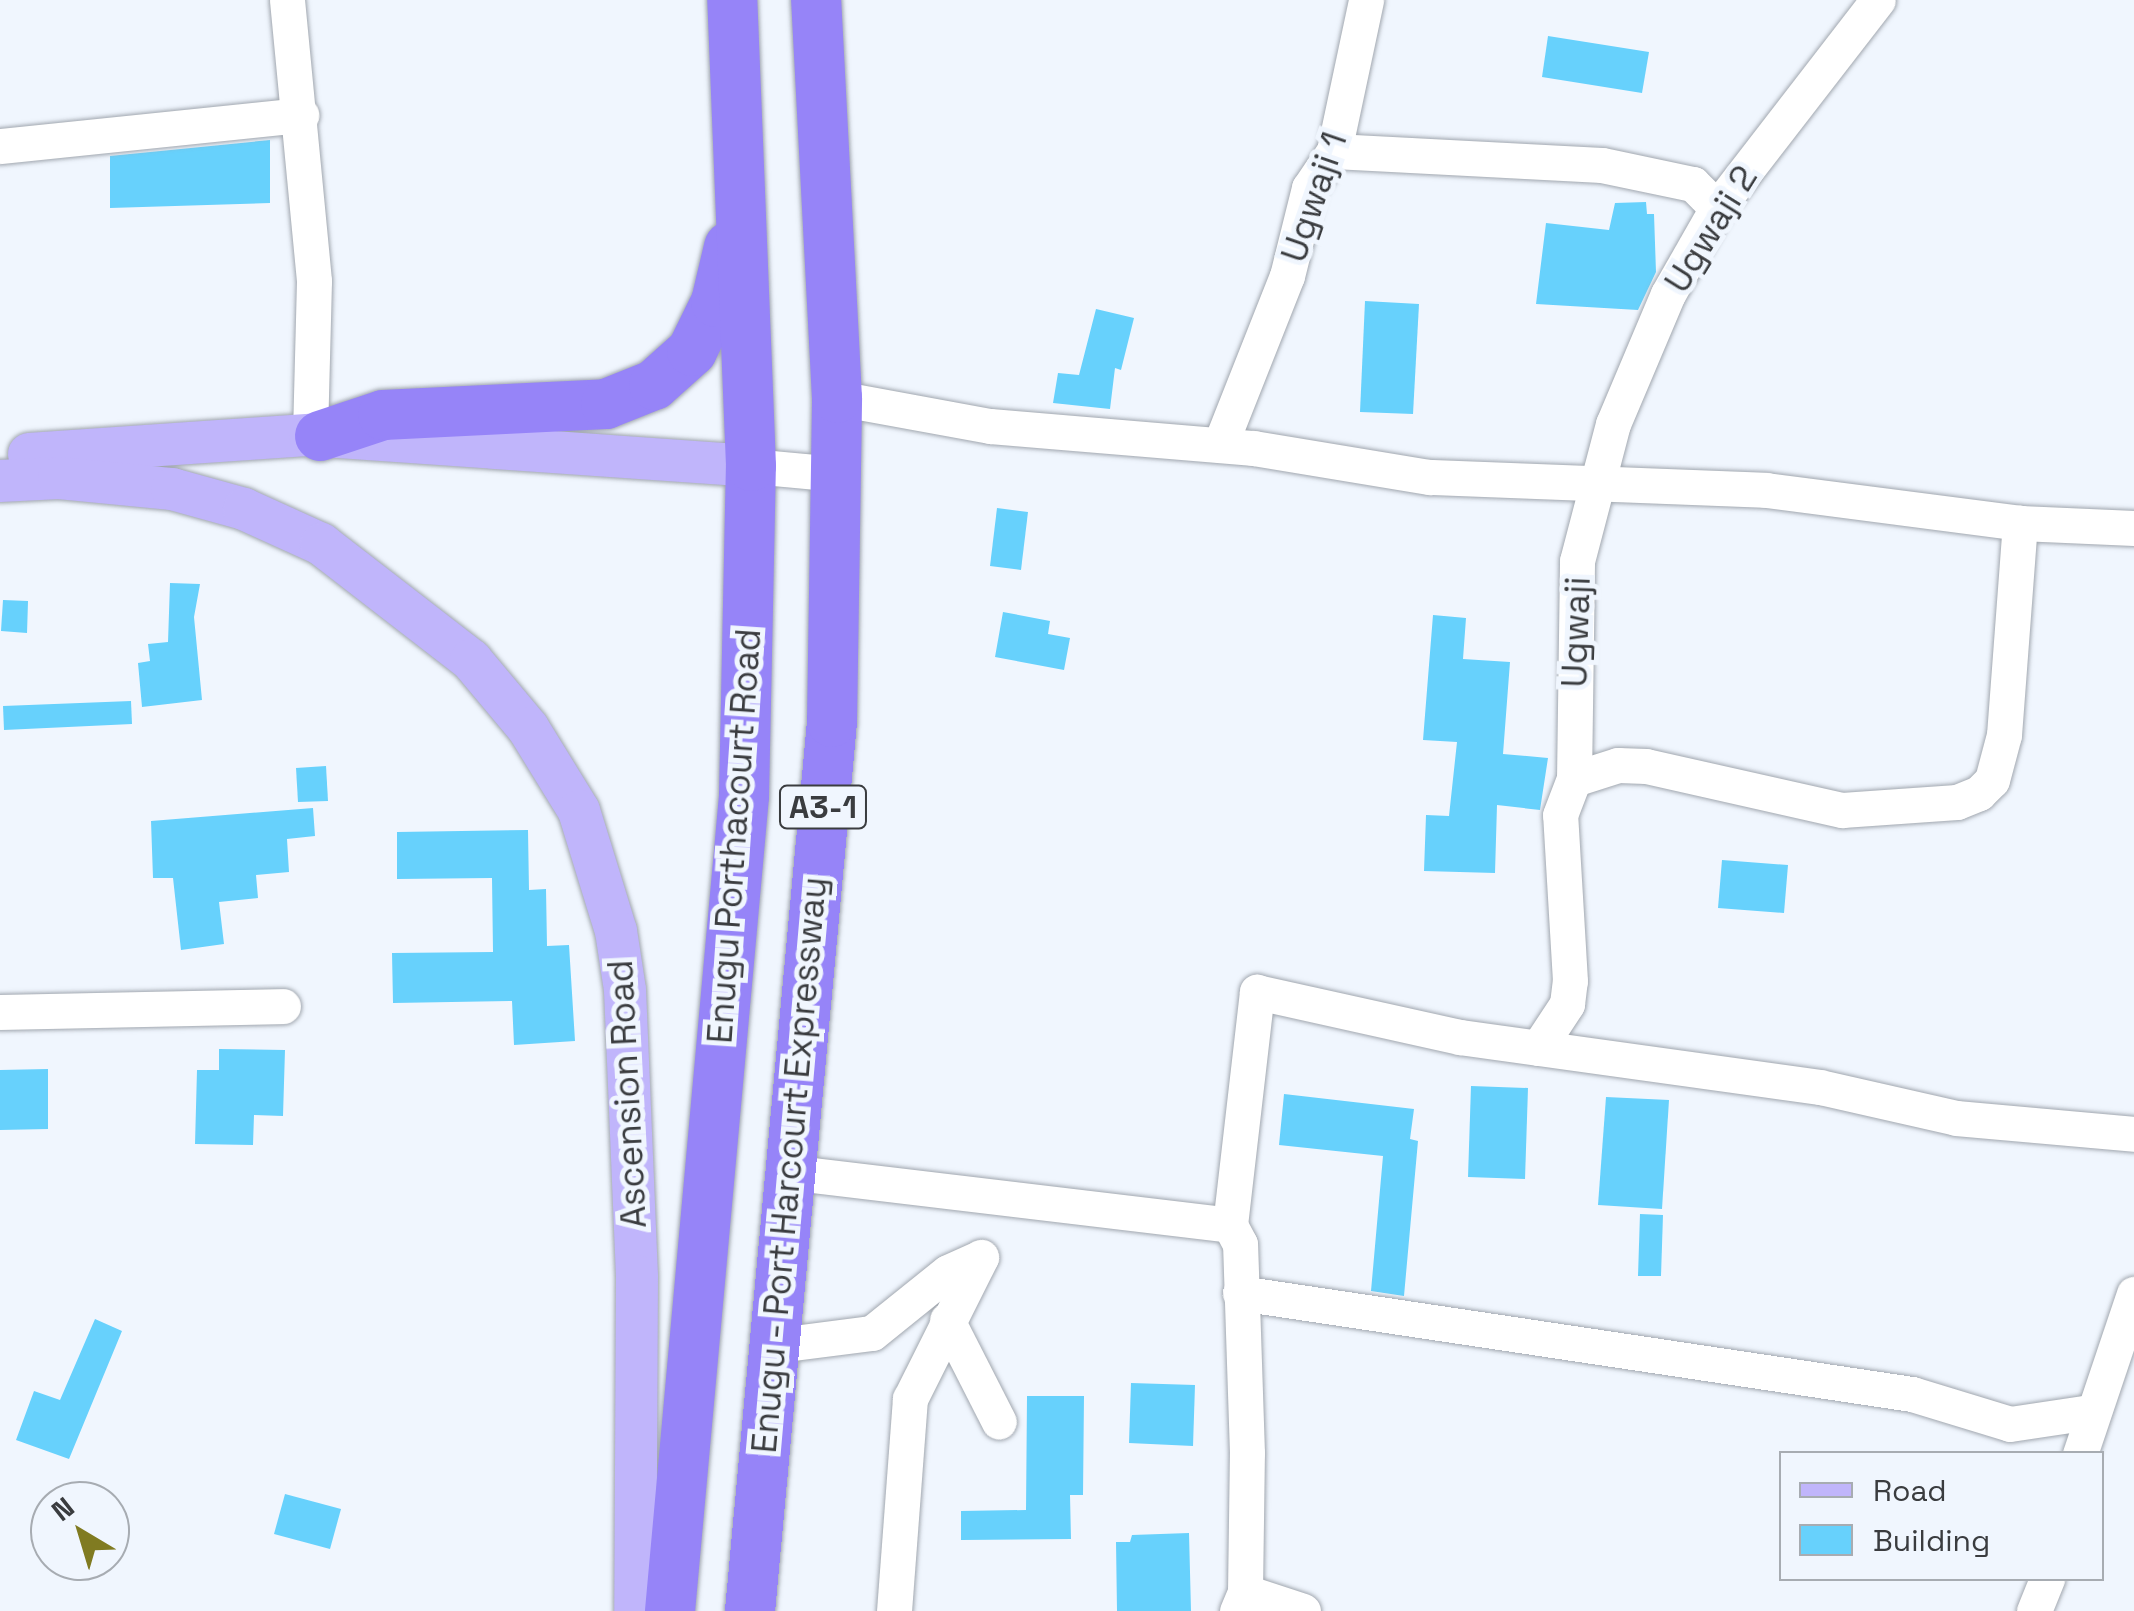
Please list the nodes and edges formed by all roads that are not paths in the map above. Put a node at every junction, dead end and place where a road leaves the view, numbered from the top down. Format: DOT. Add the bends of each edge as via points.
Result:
graph roads {
  1 [pos="287,0"];
  2 [pos="732,0"];
  3 [pos="816,0"];
  4 [pos="1366,0"];
  5 [pos="1878,0"];
  6 [pos="301,115"];
  7 [pos="0,146"];
  8 [pos="1334,151"];
  9 [pos="744,178"];
  10 [pos="1717,208"];
  11 [pos="837,398"];
  12 [pos="315,436"];
  13 [pos="1220,444"];
  14 [pos="0,456"];
  15 [pos="752,466"];
  16 [pos="838,474"];
  17 [pos="0,481"];
  18 [pos="1596,486"];
  19 [pos="2020,523"];
  20 [pos="2134,528"];
  21 [pos="1574,780"];
  22 [pos="283,1006"];
  23 [pos="0,1012"];
  24 [pos="1538,1048"];
  25 [pos="2134,1134"];
  26 [pos="787,1172"];
  27 [pos="1230,1225"];
  28 [pos="1240,1293"];
  29 [pos="2134,1294"];
  30 [pos="947,1320"];
  31 [pos="770,1346"];
  32 [pos="2090,1412"];
  33 [pos="999,1422"];
  34 [pos="2081,1451"];
  35 [pos="2046,1581"];
  36 [pos="1241,1601"];
  37 [pos="635,1611"];
  38 [pos="670,1611"];
  39 [pos="750,1611"];
  40 [pos="894,1611"];
  41 [pos="1303,1611"];
  42 [pos="2034,1611"];
  1 -- 6 [label="street"];
  2 -- 9 [label="highway, Enugu Porthacourt Road / A3-1"];
  3 -- 11 [label="highway, Enugu - Port Harcourt Expressway / A3-1"];
  4 -- 8 [label="street, Ugwaji 1"];
  5 -- 10 [label="street, Ugwaji 2"];
  6 -- 7 [label="street"];
  6 -- 12 [label="street" via="314,282"];
  8 -- 10 [label="street" via="1602,166 1692,184"];
  8 -- 13 [label="street, Ugwaji 1" via="1309,188 1287,276"];
  9 -- 12 [label="highway" via="716,302 692,352 654,384 606,404 383,414"];
  9 -- 15 [label="highway, Enugu Porthacourt Road / A3-1"];
  10 -- 18 [label="street, Ugwaji 2" via="1668,294 1613,424"];
  11 -- 13 [label="street" via="990,426"];
  11 -- 16 [label="highway, Enugu - Port Harcourt Expressway / A3-1"];
  12 -- 14 [label="main road"];
  12 -- 15 [label="main road"];
  13 -- 18 [label="street" via="1430,477"];
  15 -- 16 [label="street"];
  15 -- 38 [label="highway, Enugu Porthacourt Road / A3-1" via="744,796"];
  16 -- 26 [label="highway, Enugu - Port Harcourt Expressway / A3-1" via="832,722"];
  17 -- 37 [label="main road, Ascension Road" via="60,478 172,488 244,509 322,544 471,660 528,728 579,811 616,931 625,990 637,1276"];
  18 -- 19 [label="street" via="1766,490"];
  18 -- 21 [label="street, Ugwaji" via="1574,606"];
  19 -- 20 [label="street"];
  19 -- 21 [label="street" via="2004,735 1992,780 1979,793 1957,802 1842,810 1646,766 1618,765"];
  21 -- 24 [label="street, Ugwaji" via="1560,815 1567,1004"];
  22 -- 23 [label="street"];
  24 -- 25 [label="street" via="1820,1087 1956,1118"];
  24 -- 27 [label="street" via="1257,992"];
  26 -- 27 [label="street"];
  26 -- 31 [label="highway, Enugu - Port Harcourt Expressway / A3-1"];
  27 -- 28 [label="street" via="1240,1244"];
  28 -- 32 [label="street" via="1912,1394 2010,1424"];
  28 -- 36 [label="street" via="1248,1453"];
  29 -- 32 [label="street"];
  30 -- 31 [label="street" via="981,1257 948,1272 872,1333"];
  30 -- 33 [label="street"];
  30 -- 40 [label="street" via="910,1399"];
  31 -- 39 [label="highway, Enugu - Port Harcourt Expressway / A3-1"];
  32 -- 34 [label="street"];
  35 -- 42 [label="street"];
  36 -- 41 [label="street"];
}
